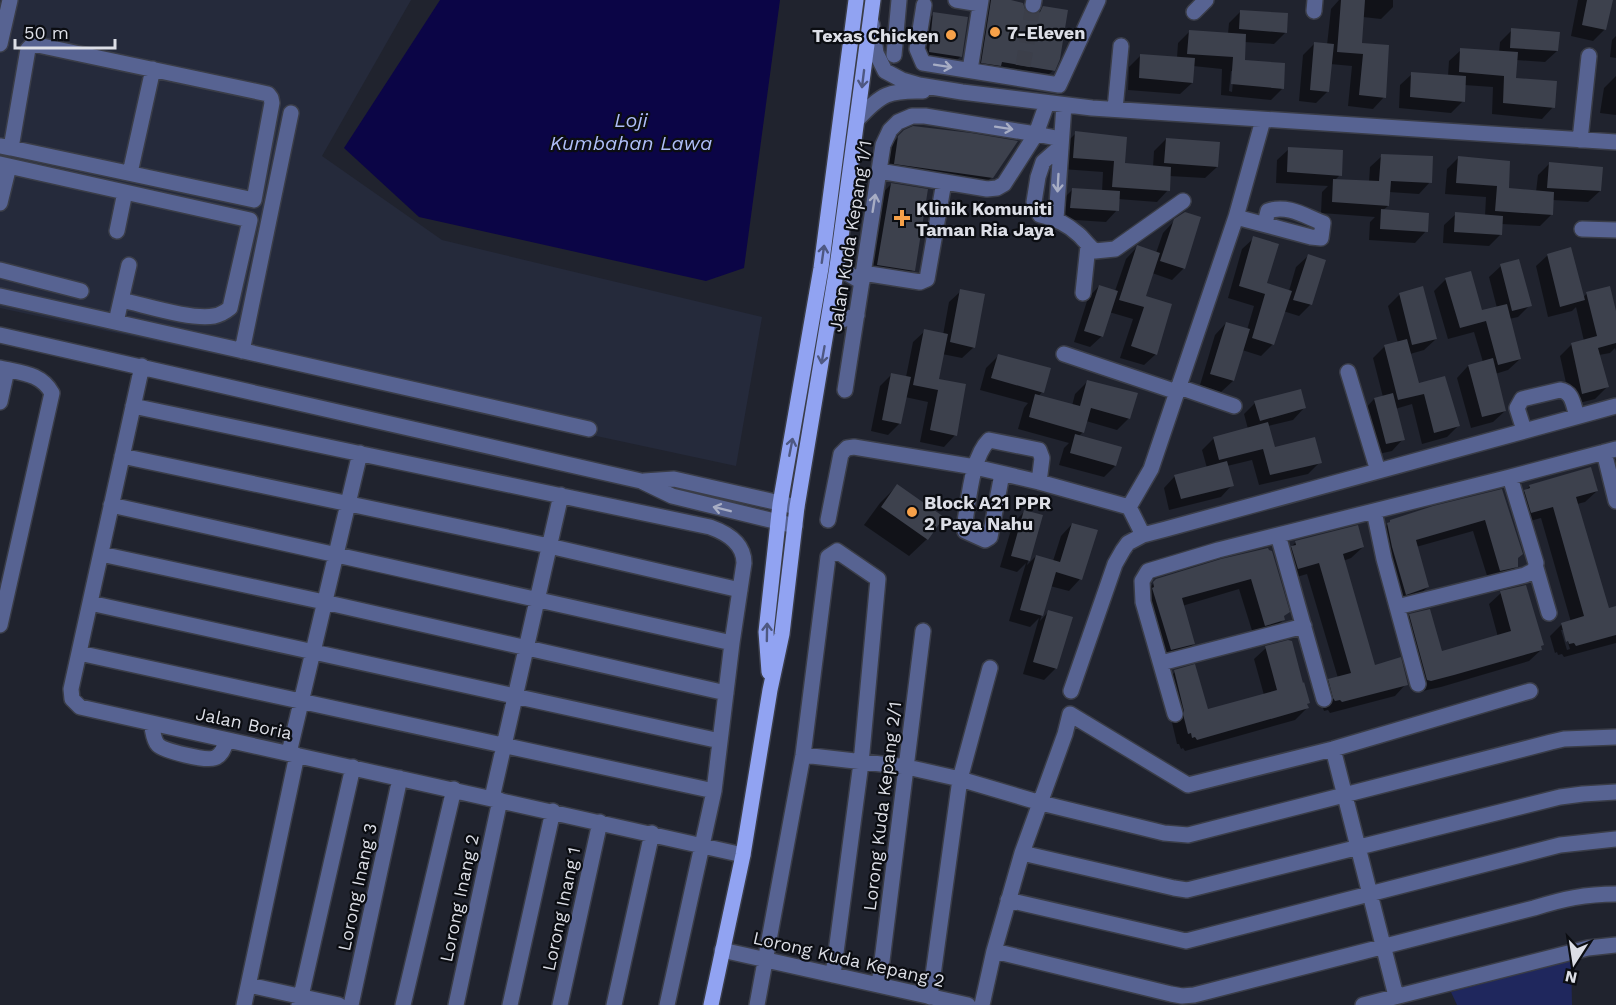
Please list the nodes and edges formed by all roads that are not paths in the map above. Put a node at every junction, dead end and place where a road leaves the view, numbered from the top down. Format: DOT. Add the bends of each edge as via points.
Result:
graph roads {
  1 [pos="10,0"];
  2 [pos="856,0"];
  3 [pos="956,0"];
  4 [pos="1098,0"];
  5 [pos="1206,0"];
  6 [pos="899,1"];
  7 [pos="928,2"];
  8 [pos="980,2"];
  9 [pos="872,8"];
  10 [pos="1194,12"];
  11 [pos="0,44"];
  12 [pos="1120,46"];
  13 [pos="894,55"];
  14 [pos="1589,56"];
  15 [pos="153,69"];
  16 [pos="970,70"];
  17 [pos="1022,72"];
  18 [pos="962,92"];
  19 [pos="1018,100"];
  20 [pos="1047,103"];
  21 [pos="1064,105"];
  22 [pos="1115,109"];
  23 [pos="291,113"];
  24 [pos="858,119"];
  25 [pos="1263,120"];
  26 [pos="1036,134"];
  27 [pos="1580,140"];
  28 [pos="1616,142"];
  29 [pos="1060,143"];
  30 [pos="6,147"];
  31 [pos="5,165"];
  32 [pos="879,171"];
  33 [pos="130,173"];
  34 [pos="944,182"];
  35 [pos="125,192"];
  36 [pos="1183,201"];
  37 [pos="0,203"];
  38 [pos="1236,217"];
  39 [pos="1056,219"];
  40 [pos="1265,223"];
  41 [pos="1582,229"];
  42 [pos="1616,230"];
  43 [pos="117,231"];
  44 [pos="1088,246"];
  45 [pos="129,264"];
  46 [pos="837,267"];
  47 [pos="0,270"];
  48 [pos="863,277"];
  49 [pos="81,291"];
  50 [pos="1083,293"];
  51 [pos="0,296"];
  52 [pos="121,300"];
  53 [pos="856,315"];
  54 [pos="116,322"];
  55 [pos="828,324"];
  56 [pos="0,335"];
  57 [pos="242,351"];
  58 [pos="1064,354"];
  59 [pos="142,366"];
  60 [pos="4,369"];
  61 [pos="1348,372"];
  62 [pos="845,390"];
  63 [pos="1178,390"];
  64 [pos="0,402"];
  65 [pos="133,406"];
  66 [pos="1234,406"];
  67 [pos="1616,406"];
  68 [pos="1577,416"];
  69 [pos="589,429"];
  70 [pos="1524,430"];
  71 [pos="1610,450"];
  72 [pos="360,453"];
  73 [pos="122,456"];
  74 [pos="975,467"];
  75 [pos="1378,471"];
  76 [pos="1002,474"];
  77 [pos="1510,477"];
  78 [pos="641,481"];
  79 [pos="1039,482"];
  80 [pos="561,495"];
  81 [pos="1616,501"];
  82 [pos="348,503"];
  83 [pos="780,504"];
  84 [pos="111,505"];
  85 [pos="797,507"];
  86 [pos="1129,507"];
  87 [pos="1374,512"];
  88 [pos="828,520"];
  89 [pos="778,523"];
  90 [pos="795,526"];
  91 [pos="1278,535"];
  92 [pos="1143,536"];
  93 [pos="549,546"];
  94 [pos="101,554"];
  95 [pos="336,556"];
  96 [pos="1536,568"];
  97 [pos="740,590"];
  98 [pos="537,597"];
  99 [pos="324,602"];
  100 [pos="90,603"];
  101 [pos="1397,607"];
  102 [pos="1549,613"];
  103 [pos="0,626"];
  104 [pos="1304,626"];
  105 [pos="923,631"];
  106 [pos="732,643"];
  107 [pos="526,648"];
  108 [pos="313,651"];
  109 [pos="79,653"];
  110 [pos="1161,663"];
  111 [pos="990,668"];
  112 [pos="1418,684"];
  113 [pos="770,690"];
  114 [pos="1071,691"];
  115 [pos="1530,691"];
  116 [pos="726,693"];
  117 [pos="515,696"];
  118 [pos="1324,699"];
  119 [pos="302,701"];
  120 [pos="1174,714"];
  121 [pos="151,723"];
  122 [pos="1616,737"];
  123 [pos="227,740"];
  124 [pos="720,741"];
  125 [pos="504,745"];
  126 [pos="1333,749"];
  127 [pos="293,754"];
  128 [pos="802,754"];
  129 [pos="861,763"];
  130 [pos="353,767"];
  131 [pos="907,768"];
  132 [pos="400,778"];
  133 [pos="960,779"];
  134 [pos="454,789"];
  135 [pos="714,791"];
  136 [pos="1616,792"];
  137 [pos="1345,796"];
  138 [pos="496,799"];
  139 [pos="1041,803"];
  140 [pos="553,811"];
  141 [pos="600,822"];
  142 [pos="652,833"];
  143 [pos="1616,839"];
  144 [pos="703,844"];
  145 [pos="1358,848"];
  146 [pos="1022,853"];
  147 [pos="743,855"];
  148 [pos="1370,894"];
  149 [pos="1616,894"];
  150 [pos="1008,900"];
  151 [pos="1383,945"];
  152 [pos="1616,945"];
  153 [pos="723,950"];
  154 [pos="994,951"];
  155 [pos="766,960"];
  156 [pos="833,975"];
  157 [pos="249,985"];
  158 [pos="879,985"];
  159 [pos="1396,996"];
  160 [pos="930,997"];
  161 [pos="300,1001"];
  162 [pos="962,1004"];
  163 [pos="244,1005"];
  164 [pos="339,1005"];
  165 [pos="351,1005"];
  166 [pos="404,1005"];
  167 [pos="456,1005"];
  168 [pos="510,1005"];
  169 [pos="560,1005"];
  170 [pos="614,1005"];
  171 [pos="667,1005"];
  172 [pos="711,1005"];
  173 [pos="757,1005"];
  174 [pos="982,1005"];
  175 [pos="1363,1005"];
  1 -- 11 [label="street"];
  83 -- 2 [label="main road, one-way" via="821,268"];
  3 -- 8 [label="street"];
  4 -- 17 [label="street" via="1059,85"];
  5 -- 10 [label="street"];
  6 -- 7 [label="street"];
  6 -- 13 [label="street"];
  7 -- 16 [label="street, one-way" via="917,49 923,63"];
  8 -- 16 [label="street"];
  9 -- 18 [label="street" via="876,53 885,70 919,85"];
  9 -- 24 [label="main road, one-way"];
  12 -- 22 [label="street"];
  14 -- 27 [label="street"];
  15 -- 30 [label="street" via="33,44 28,49"];
  15 -- 33 [label="street"];
  15 -- 33 [label="street" via="268,94 272,104 254,200"];
  16 -- 17 [label="street"];
  17 -- 19 [label="street"];
  18 -- 19 [label="street"];
  18 -- 24 [label="street" via="887,93"];
  19 -- 20 [label="street"];
  20 -- 21 [label="street"];
  20 -- 26 [label="street"];
  21 -- 22 [label="street"];
  21 -- 29 [label="street"];
  22 -- 25 [label="street"];
  23 -- 57 [label="street"];
  24 -- 46 [label="main road"];
  25 -- 27 [label="street"];
  25 -- 38 [label="street"];
  26 -- 29 [label="street, Jalan Kuda Kepang 1/1"];
  32 -- 26 [label="street, Jalan Kuda Kepang 1/1, one-way" via="886,136 898,122 912,117"];
  26 -- 34 [label="street" via="998,188"];
  27 -- 28 [label="street"];
  29 -- 39 [label="street, one-way"];
  29 -- 39 [label="street" via="1043,162 1034,202 1040,214"];
  30 -- 33 [label="street"];
  31 -- 35 [label="street"];
  31 -- 37 [label="street"];
  32 -- 34 [label="street"];
  48 -- 32 [label="street, Jalan Kuda Kepang 1/1, one-way"];
  34 -- 48 [label="street" via="927,279 920,282"];
  35 -- 43 [label="street"];
  35 -- 52 [label="street" via="250,220 230,308 224,313 197,316"];
  36 -- 44 [label="street" via="1115,249 1095,251"];
  38 -- 40 [label="street"];
  38 -- 63 [label="street"];
  39 -- 44 [label="street"];
  41 -- 42 [label="street"];
  44 -- 50 [label="street"];
  45 -- 52 [label="street"];
  46 -- 48 [label="street"];
  46 -- 55 [label="main road"];
  47 -- 49 [label="street"];
  48 -- 53 [label="street, Jalan Kuda Kepang 1/1"];
  51 -- 54 [label="street"];
  52 -- 54 [label="street"];
  53 -- 55 [label="street"];
  53 -- 62 [label="street, Jalan Kuda Kepang 1/1"];
  54 -- 57 [label="street"];
  55 -- 85 [label="main road, one-way"];
  56 -- 59 [label="street"];
  57 -- 69 [label="street"];
  58 -- 63 [label="street"];
  59 -- 65 [label="street, Jalan Boria"];
  59 -- 78 [label="street"];
  60 -- 64 [label="street"];
  60 -- 103 [label="street" via="37,376 52,393"];
  61 -- 75 [label="street"];
  63 -- 66 [label="street"];
  63 -- 86 [label="street" via="1151,469"];
  65 -- 72 [label="street"];
  65 -- 73 [label="street, Jalan Boria"];
  67 -- 68 [label="street"];
  68 -- 70 [label="street"];
  68 -- 70 [label="street" via="1566,391 1521,399 1517,408"];
  70 -- 75 [label="street"];
  71 -- 77 [label="street"];
  71 -- 81 [label="street"];
  72 -- 80 [label="street"];
  72 -- 82 [label="street"];
  73 -- 82 [label="street"];
  73 -- 84 [label="street, Jalan Boria"];
  74 -- 76 [label="street"];
  74 -- 76 [label="street" via="964,527 985,540 990,537"];
  74 -- 79 [label="street" via="989,440 1014,444 1039,450"];
  74 -- 88 [label="street" via="847,448 842,454"];
  75 -- 92 [label="street"];
  76 -- 79 [label="street"];
  77 -- 87 [label="street"];
  77 -- 96 [label="street"];
  78 -- 83 [label="street" via="674,479"];
  89 -- 78 [label="street, one-way" via="672,496"];
  79 -- 86 [label="street"];
  80 -- 93 [label="street, Lorong Inang 2"];
  80 -- 97 [label="street" via="718,530 737,543 744,554"];
  82 -- 93 [label="street"];
  82 -- 95 [label="street"];
  83 -- 85 [label="street"];
  83 -- 89 [label="main road"];
  84 -- 94 [label="street, Jalan Boria"];
  84 -- 95 [label="street"];
  85 -- 90 [label="main road"];
  86 -- 92 [label="street"];
  87 -- 91 [label="street"];
  87 -- 101 [label="street"];
  89 -- 90 [label="street"];
  113 -- 89 [label="main road, one-way" via="766,632"];
  90 -- 113 [label="main road" via="782,634"];
  91 -- 104 [label="street"];
  91 -- 110 [label="street" via="1148,571 1142,590"];
  92 -- 114 [label="street" via="1128,543 1115,564"];
  93 -- 97 [label="street"];
  93 -- 98 [label="street, Lorong Inang 2"];
  94 -- 99 [label="street"];
  94 -- 100 [label="street, Jalan Boria"];
  95 -- 98 [label="street"];
  95 -- 99 [label="street"];
  96 -- 101 [label="street" via="1525,575"];
  96 -- 102 [label="street"];
  97 -- 106 [label="street"];
  98 -- 106 [label="street"];
  98 -- 107 [label="street, Lorong Inang 2"];
  99 -- 107 [label="street"];
  99 -- 108 [label="street"];
  100 -- 108 [label="street"];
  100 -- 109 [label="street, Jalan Boria"];
  101 -- 112 [label="street"];
  104 -- 110 [label="street"];
  104 -- 118 [label="street"];
  105 -- 131 [label="street, Lorong Kuda Kepang 2/1"];
  106 -- 116 [label="street"];
  107 -- 116 [label="street"];
  107 -- 117 [label="street, Lorong Inang 2"];
  108 -- 117 [label="street"];
  108 -- 119 [label="street"];
  109 -- 119 [label="street"];
  109 -- 121 [label="street, Jalan Boria" via="71,689 72,699 80,707"];
  110 -- 120 [label="street"];
  111 -- 133 [label="street"];
  113 -- 147 [label="main road"];
  115 -- 126 [label="street"];
  116 -- 124 [label="street"];
  117 -- 124 [label="street"];
  117 -- 125 [label="street, Lorong Inang 2"];
  119 -- 125 [label="street"];
  119 -- 127 [label="street"];
  121 -- 123 [label="street, Jalan Boria"];
  121 -- 123 [label="street" via="156,743 162,749 200,758 213,759 221,754"];
  122 -- 137 [label="street" via="1564,739"];
  123 -- 127 [label="street, Jalan Boria"];
  124 -- 135 [label="street"];
  125 -- 135 [label="street"];
  125 -- 138 [label="street, Lorong Inang 2"];
  126 -- 137 [label="street"];
  126 -- 139 [label="street" via="1188,785 1070,714"];
  127 -- 130 [label="street, Jalan Boria"];
  127 -- 157 [label="street"];
  128 -- 129 [label="street"];
  128 -- 129 [label="street" via="828,557 837,551 878,579"];
  128 -- 155 [label="street"];
  129 -- 131 [label="street"];
  129 -- 156 [label="street"];
  130 -- 132 [label="street, Jalan Boria"];
  130 -- 161 [label="street"];
  131 -- 133 [label="street"];
  131 -- 158 [label="street, Lorong Kuda Kepang 2/1"];
  132 -- 134 [label="street, Jalan Boria"];
  132 -- 165 [label="street, Lorong Inang 3"];
  133 -- 139 [label="street"];
  133 -- 160 [label="street"];
  134 -- 138 [label="street, Jalan Boria"];
  134 -- 166 [label="street"];
  135 -- 144 [label="street"];
  136 -- 145 [label="street" via="1560,797"];
  137 -- 139 [label="street" via="1188,835 1164,833"];
  137 -- 145 [label="street"];
  138 -- 140 [label="street, Jalan Boria"];
  138 -- 167 [label="street, Lorong Inang 2"];
  139 -- 146 [label="street"];
  140 -- 141 [label="street, Jalan Boria"];
  140 -- 168 [label="street"];
  141 -- 142 [label="street, Jalan Boria"];
  141 -- 169 [label="street, Lorong Inang 1"];
  142 -- 144 [label="street, Jalan Boria"];
  142 -- 170 [label="street"];
  143 -- 148 [label="street" via="1560,845"];
  144 -- 147 [label="street, Jalan Boria"];
  144 -- 171 [label="street"];
  145 -- 146 [label="street" via="1182,890"];
  145 -- 148 [label="street"];
  146 -- 150 [label="street"];
  147 -- 153 [label="main road"];
  148 -- 150 [label="street" via="1186,941"];
  148 -- 151 [label="street"];
  149 -- 151 [label="street" via="1575,896"];
  150 -- 154 [label="street"];
  151 -- 154 [label="street" via="1182,996"];
  151 -- 159 [label="street"];
  152 -- 159 [label="street" via="1588,948"];
  153 -- 155 [label="street, Lorong Kuda Kepang 2"];
  153 -- 172 [label="main road"];
  154 -- 174 [label="street"];
  155 -- 156 [label="street, Lorong Kuda Kepang 2"];
  155 -- 173 [label="street"];
  156 -- 158 [label="street, Lorong Kuda Kepang 2"];
  157 -- 161 [label="street"];
  157 -- 163 [label="street"];
  158 -- 160 [label="street, Lorong Kuda Kepang 2"];
  159 -- 175 [label="street"];
  160 -- 162 [label="street, Lorong Kuda Kepang 2"];
  161 -- 164 [label="street"];
}
